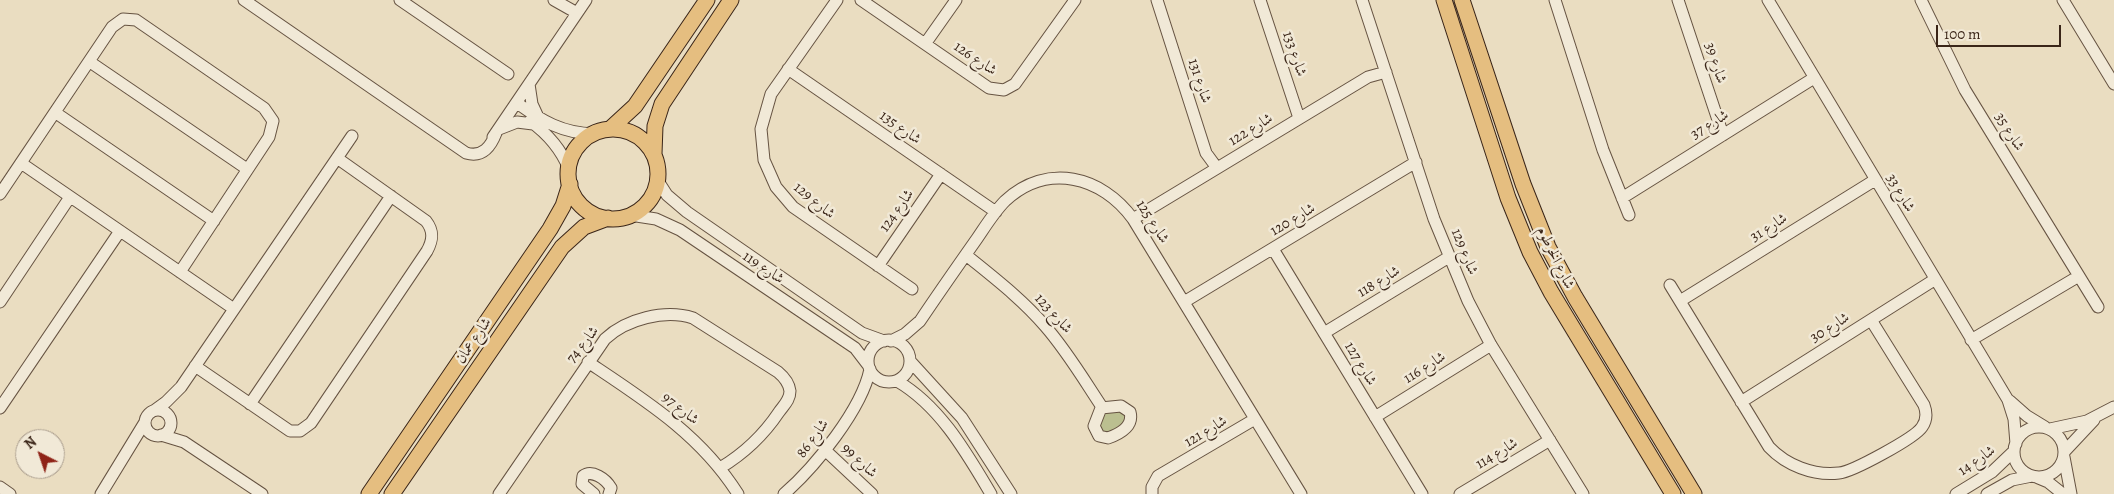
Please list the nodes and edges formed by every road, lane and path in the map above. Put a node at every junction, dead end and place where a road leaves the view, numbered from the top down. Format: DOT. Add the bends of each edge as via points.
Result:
graph roads {
  1 [pos="244,0"];
  2 [pos="586,0"];
  3 [pos="707,0"];
  4 [pos="731,0"];
  5 [pos="837,0"];
  6 [pos="861,0"];
  7 [pos="956,0"];
  8 [pos="1075,0"];
  9 [pos="1157,0"];
  10 [pos="1260,0"];
  11 [pos="1362,0"];
  12 [pos="1444,0"];
  13 [pos="1462,0"];
  14 [pos="1555,0"];
  15 [pos="1678,0"];
  16 [pos="1768,0"];
  17 [pos="1921,0"];
  18 [pos="2063,0"];
  19 [pos="555,1"];
  20 [pos="404,2"];
  21 [pos="576,15"];
  22 [pos="926,44"];
  23 [pos="90,62"];
  24 [pos="788,69"];
  25 [pos="1386,72"];
  26 [pos="508,74"];
  27 [pos="1814,78"];
  28 [pos="529,84"];
  29 [pos="2114,84"];
  30 [pos="514,106"];
  31 [pos="56,113"];
  32 [pos="1300,118"];
  33 [pos="536,121"];
  34 [pos="610,129"];
  35 [pos="498,131"];
  36 [pos="594,134"];
  37 [pos="1723,135"];
  38 [pos="352,136"];
  39 [pos="654,154"];
  40 [pos="337,158"];
  41 [pos="1416,162"];
  42 [pos="21,163"];
  43 [pos="1217,168"];
  44 [pos="247,169"];
  45 [pos="569,169"];
  46 [pos="941,174"];
  47 [pos="1874,180"];
  48 [pos="658,181"];
  49 [pos="570,184"];
  50 [pos="0,194"];
  51 [pos="391,196"];
  52 [pos="70,197"];
  53 [pos="1622,198"];
  54 [pos="996,212"];
  55 [pos="630,215"];
  56 [pos="1629,215"];
  57 [pos="608,218"];
  58 [pos="1133,219"];
  59 [pos="214,221"];
  60 [pos="120,231"];
  61 [pos="1273,250"];
  62 [pos="966,254"];
  63 [pos="1449,257"];
  64 [pos="878,266"];
  65 [pos="180,272"];
  66 [pos="2079,276"];
  67 [pos="1934,280"];
  68 [pos="1670,285"];
  69 [pos="912,289"];
  70 [pos="1680,301"];
  71 [pos="0,302"];
  72 [pos="1184,302"];
  73 [pos="2098,307"];
  74 [pos="234,309"];
  75 [pos="1871,320"];
  76 [pos="920,321"];
  77 [pos="1324,333"];
  78 [pos="1972,340"];
  79 [pos="888,341"];
  80 [pos="1491,345"];
  81 [pos="909,357"];
  82 [pos="588,362"];
  83 [pos="195,366"];
  84 [pos="869,367"];
  85 [pos="892,381"];
  86 [pos="181,387"];
  87 [pos="861,396"];
  88 [pos="2008,400"];
  89 [pos="1741,402"];
  90 [pos="250,404"];
  91 [pos="2114,406"];
  92 [pos="1102,407"];
  93 [pos="0,408"];
  94 [pos="155,410"];
  95 [pos="1375,417"];
  96 [pos="2097,417"];
  97 [pos="1255,419"];
  98 [pos="170,420"];
  99 [pos="145,422"];
  100 [pos="2048,428"];
  101 [pos="159,435"];
  102 [pos="1550,440"];
  103 [pos="190,446"];
  104 [pos="2015,448"];
  105 [pos="826,450"];
  106 [pos="126,454"];
  107 [pos="2064,454"];
  108 [pos="720,468"];
  109 [pos="1172,470"];
  110 [pos="2034,476"];
  111 [pos="0,487"];
  112 [pos="10,494"];
  113 [pos="100,494"];
  114 [pos="262,494"];
  115 [pos="370,494"];
  116 [pos="392,494"];
  117 [pos="499,494"];
  118 [pos="594,494"];
  119 [pos="609,494"];
  120 [pos="738,494"];
  121 [pos="784,494"];
  122 [pos="872,494"];
  123 [pos="991,494"];
  124 [pos="1012,494"];
  125 [pos="1152,494"];
  126 [pos="1158,494"];
  127 [pos="1301,494"];
  128 [pos="1422,494"];
  129 [pos="1460,494"];
  130 [pos="1583,494"];
  131 [pos="1673,494"];
  132 [pos="1694,494"];
  133 [pos="1956,494"];
  134 [pos="1987,494"];
  135 [pos="2063,494"];
  136 [pos="2071,494"];
  1 -- 35 [label="street" via="453,143 477,148"];
  2 -- 21 [label="street"];
  3 -- 34 [label="main road" via="635,106"];
  4 -- 39 [label="main road" via="666,96 656,119"];
  5 -- 24 [label="street, شارع 129"];
  6 -- 22 [label="street, شارع 126"];
  7 -- 22 [label="street"];
  8 -- 22 [label="street, شارع 126" via="1015,84 1004,90 989,88"];
  9 -- 43 [label="street, شارع 131" via="1206,153"];
  10 -- 32 [label="street, شارع 133"];
  11 -- 25 [label="street, شارع 129"];
  12 -- 131 [label="main road, شارع الخرطوم" via="1508,198 1530,252"];
  13 -- 132 [label="main road, شارع الخرطوم" via="1548,247"];
  14 -- 53 [label="street" via="1597,132"];
  15 -- 37 [label="street, شارع 39"];
  16 -- 27 [label="street, شارع 33"];
  17 -- 66 [label="street, شارع 35" via="1966,90"];
  18 -- 29 [label="street"];
  19 -- 21 [label="street"];
  20 -- 26 [label="street"];
  21 -- 28 [label="street"];
  23 -- 31 [label="street"];
  23 -- 44 [label="street"];
  23 -- 44 [label="street" via="104,40 117,28 126,24 150,30 270,115 273,121 269,138"];
  24 -- 46 [label="street, شارع 135"];
  24 -- 64 [label="street, شارع 129" via="771,94 763,120 762,150 771,178 801,214"];
  25 -- 32 [label="street, شارع 122" via="1368,77"];
  25 -- 41 [label="street, شارع 129"];
  27 -- 37 [label="street, شارع 37"];
  27 -- 47 [label="street, شارع 33"];
  28 -- 30 [label="street"];
  28 -- 33 [label="street"];
  30 -- 33 [label="street"];
  30 -- 35 [label="street"];
  31 -- 42 [label="street"];
  31 -- 59 [label="street"];
  32 -- 43 [label="street, شارع 122"];
  33 -- 35 [label="street" via="517,122"];
  33 -- 36 [label="street" via="568,131"];
  33 -- 45 [label="street"];
  34 -- 36 [label="main road"];
  34 -- 39 [label="main road" via="631,132"];
  36 -- 45 [label="main road" via="574,152"];
  37 -- 53 [label="street, شارع 37"];
  38 -- 40 [label="street"];
  39 -- 48 [label="main road"];
  40 -- 51 [label="street"];
  40 -- 74 [label="street"];
  41 -- 61 [label="street, شارع 120"];
  41 -- 63 [label="street, شارع 129"];
  42 -- 50 [label="street"];
  42 -- 52 [label="street"];
  43 -- 58 [label="street, شارع 122"];
  44 -- 59 [label="street"];
  45 -- 49 [label="main road"];
  46 -- 54 [label="street, شارع 135"];
  46 -- 64 [label="street, شارع 124"];
  47 -- 67 [label="street, شارع 33"];
  47 -- 70 [label="street, شارع 31"];
  48 -- 55 [label="main road" via="645,205"];
  48 -- 79 [label="street, شارع 119" via="687,212 862,332"];
  49 -- 57 [label="main road" via="584,207"];
  49 -- 115 [label="main road, شارع عمان" via="555,222"];
  51 -- 90 [label="street"];
  51 -- 90 [label="street" via="426,221 431,230 431,242 311,423 300,430 290,431"];
  52 -- 60 [label="street"];
  52 -- 71 [label="street"];
  53 -- 56 [label="street"];
  54 -- 58 [label="street, شارع 125" via="1012,195 1028,186 1064,178 1083,181 1108,192"];
  54 -- 62 [label="street, شارع 125"];
  55 -- 57 [label="main road"];
  55 -- 84 [label="street, شارع 119" via="656,219 680,230 855,348"];
  57 -- 116 [label="main road, شارع عمان" via="584,227 562,246"];
  58 -- 72 [label="street, شارع 125"];
  59 -- 65 [label="street"];
  60 -- 65 [label="street"];
  60 -- 93 [label="street"];
  61 -- 72 [label="street, شارع 120"];
  61 -- 77 [label="street, شارع 127"];
  62 -- 76 [label="street, شارع 125"];
  62 -- 92 [label="street, شارع 123" via="1045,325"];
  63 -- 77 [label="street, شارع 118"];
  63 -- 80 [label="street, شارع 129"];
  64 -- 69 [label="street, شارع 129"];
  65 -- 74 [label="street"];
  66 -- 73 [label="street, شارع 35"];
  66 -- 78 [label="street"];
  67 -- 75 [label="street, شارع 30"];
  67 -- 78 [label="street, شارع 33"];
  68 -- 70 [label="street"];
  70 -- 89 [label="street"];
  72 -- 97 [label="street, شارع 125"];
  74 -- 83 [label="street"];
  75 -- 89 [label="street, شارع 30"];
  75 -- 89 [label="street" via="1914,389 1919,409 1917,422 1899,442 1845,472 1825,473 1799,467 1769,447"];
  76 -- 79 [label="street, شارع 125" via="905,334"];
  76 -- 81 [label="street, شارع 125"];
  77 -- 95 [label="street, شارع 127"];
  78 -- 88 [label="street, شارع 33"];
  79 -- 81 [label="street" via="902,345"];
  79 -- 84 [label="street" via="879,343 870,352"];
  80 -- 95 [label="street, شارع 116"];
  80 -- 102 [label="street, شارع 129"];
  81 -- 85 [label="street" via="906,373"];
  81 -- 124 [label="street" via="962,418"];
  82 -- 108 [label="street, شارع 97" via="676,423"];
  82 -- 108 [label="street, شارع 74" via="605,339 622,326 636,320 677,315 693,318 783,376 789,387 789,397 779,412 754,444"];
  82 -- 117 [label="street, شارع 74"];
  83 -- 86 [label="street"];
  83 -- 90 [label="street"];
  84 -- 85 [label="street" via="875,377"];
  84 -- 87 [label="street, شارع 86"];
  85 -- 87 [label="street, شارع 86"];
  85 -- 123 [label="street" via="919,396 950,430"];
  86 -- 94 [label="street"];
  86 -- 98 [label="street"];
  87 -- 105 [label="street, شارع 86"];
  88 -- 100 [label="street, شارع 33"];
  88 -- 104 [label="street, شارع 33" via="2014,419"];
  91 -- 96 [label="street"];
  94 -- 98 [label="street" via="162,411"];
  94 -- 99 [label="street" via="148,414"];
  95 -- 128 [label="street, شارع 127"];
  96 -- 100 [label="street" via="2064,427"];
  96 -- 107 [label="street"];
  97 -- 109 [label="street, شارع 121"];
  97 -- 127 [label="street, شارع 125"];
  98 -- 101 [label="street" via="167,431"];
  98 -- 103 [label="street"];
  99 -- 101 [label="street" via="150,432"];
  99 -- 106 [label="street"];
  100 -- 104 [label="street" via="2031,428 2024,432"];
  100 -- 107 [label="street" via="2060,438"];
  101 -- 103 [label="street" via="178,439"];
  101 -- 106 [label="street"];
  102 -- 129 [label="street, شارع 114"];
  102 -- 130 [label="street, شارع 129"];
  103 -- 114 [label="street"];
  104 -- 110 [label="street" via="2021,469"];
  104 -- 133 [label="street, شارع 14" via="1992,472"];
  105 -- 121 [label="street, شارع 86"];
  105 -- 122 [label="street, شارع 99"];
  106 -- 113 [label="street"];
  107 -- 110 [label="street" via="2057,470 2044,476"];
  107 -- 136 [label="street"];
  108 -- 120 [label="street, شارع 97"];
  109 -- 125 [label="street, شارع 121" via="1156,479"];
  109 -- 126 [label="street, شارع 121" via="1161,482"];
  110 -- 134 [label="street" via="2012,480"];
  110 -- 135 [label="street"];
  111 -- 112 [label="street"];
  118 -- 119 [label="street" via="582,484 582,476 587,473 593,473 608,483 611,488"];
}
